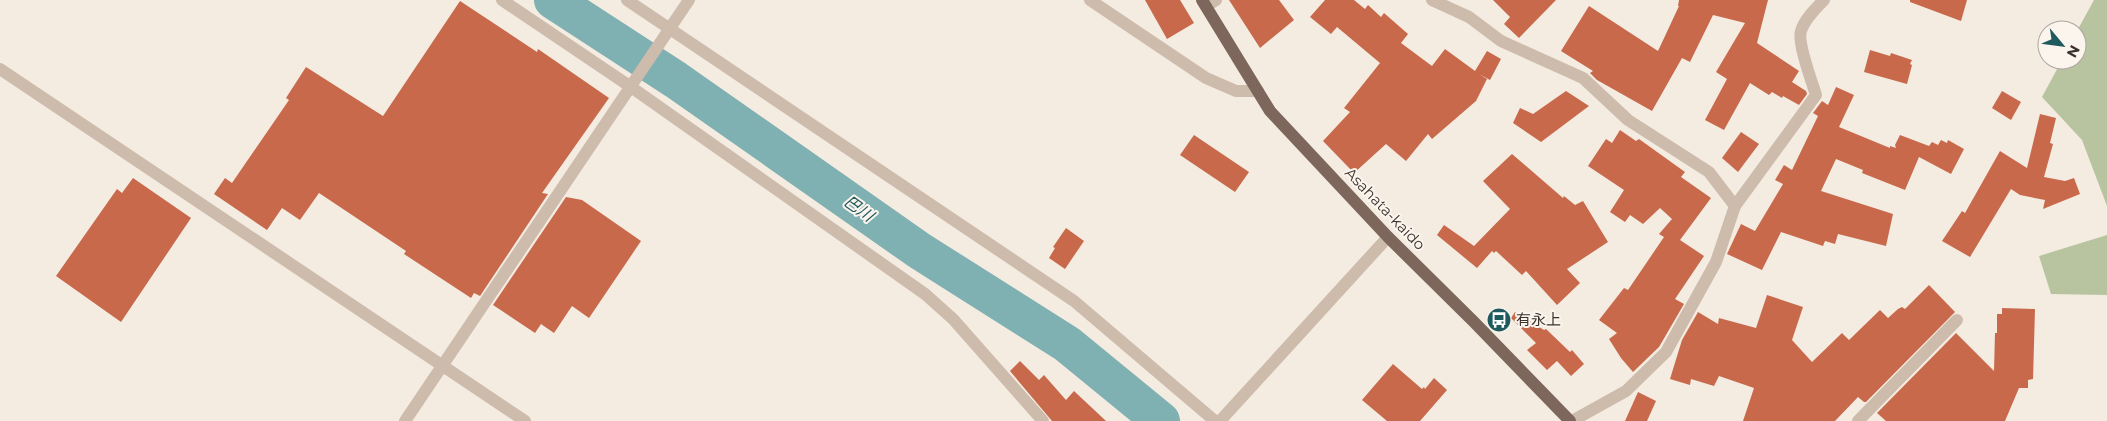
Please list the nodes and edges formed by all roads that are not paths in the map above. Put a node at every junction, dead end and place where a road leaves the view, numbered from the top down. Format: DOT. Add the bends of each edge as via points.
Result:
graph roads {
  1 [pos="502,0"];
  2 [pos="627,0"];
  3 [pos="689,0"];
  4 [pos="1090,0"];
  5 [pos="1432,0"];
  6 [pos="1824,0"];
  7 [pos="1208,2"];
  8 [pos="670,28"];
  9 [pos="0,69"];
  10 [pos="631,87"];
  11 [pos="1258,92"];
  12 [pos="1735,206"];
  13 [pos="1388,237"];
  14 [pos="1957,320"];
  15 [pos="442,365"];
  16 [pos="405,421"];
  17 [pos="525,421"];
  18 [pos="1043,421"];
  19 [pos="1215,421"];
  20 [pos="1220,421"];
  21 [pos="1571,421"];
  22 [pos="1858,421"];
  1 -- 10 [label="street"];
  2 -- 8 [label="street"];
  3 -- 8 [label="street"];
  4 -- 11 [label="street" via="1206,78 1236,91"];
  5 -- 12 [label="street" via="1469,17 1501,42 1583,78 1628,120 1709,172"];
  6 -- 12 [label="street" via="1800,32 1816,95"];
  7 -- 11 [label="main road, Asahata-kaido"];
  8 -- 10 [label="street"];
  8 -- 19 [label="street" via="1074,301"];
  9 -- 15 [label="street"];
  10 -- 15 [label="street"];
  10 -- 18 [label="street" via="925,294 952,319"];
  11 -- 13 [label="main road, Asahata-kaido" via="1270,111"];
  12 -- 21 [label="street" via="1716,262 1666,352 1626,391"];
  13 -- 20 [label="street"];
  13 -- 21 [label="main road, Asahata-kaido"];
  14 -- 22 [label="street"];
  15 -- 16 [label="street"];
  15 -- 17 [label="street"];
}
